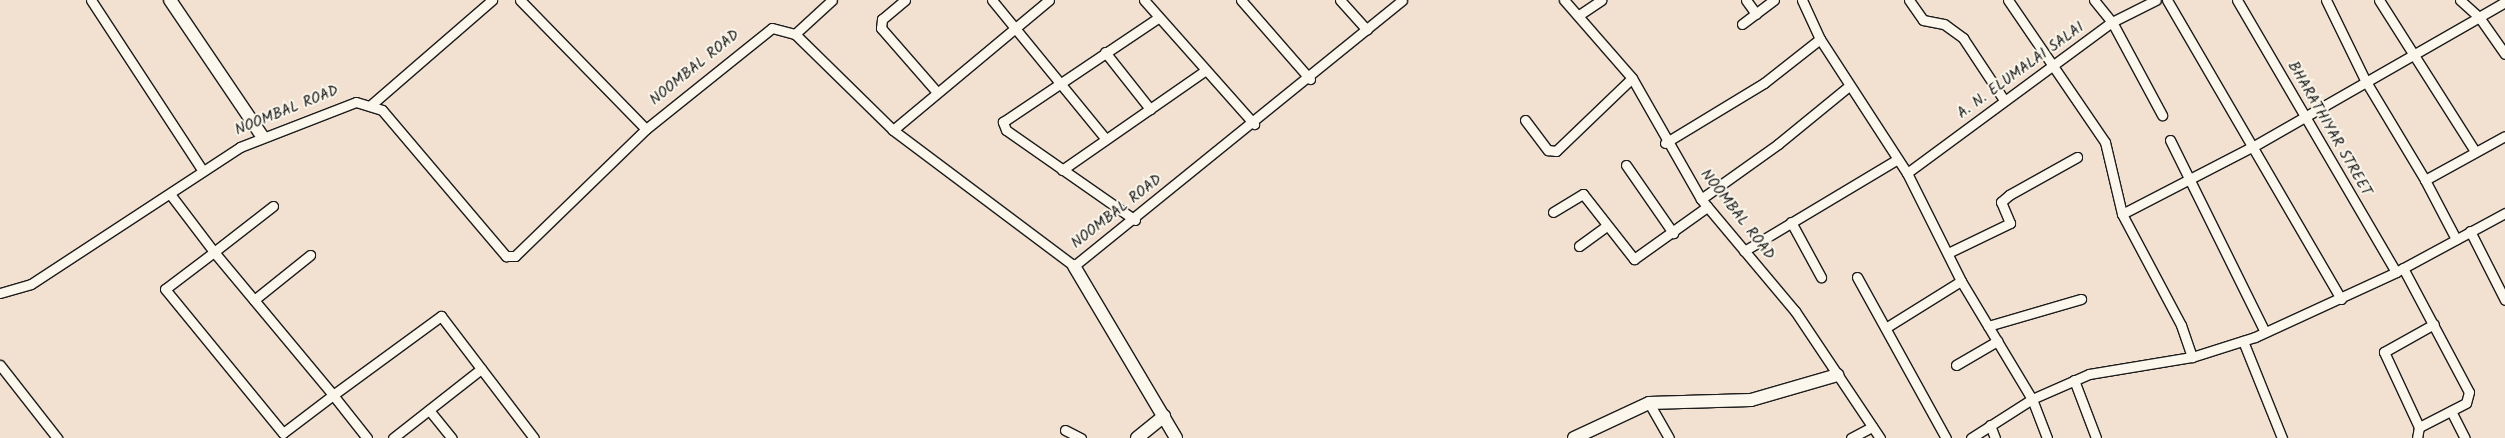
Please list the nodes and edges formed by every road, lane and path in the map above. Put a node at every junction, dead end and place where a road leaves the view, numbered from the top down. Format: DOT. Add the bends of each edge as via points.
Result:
graph roads {
  1 [pos="91,0"];
  2 [pos="170,0"];
  3 [pos="492,0"];
  4 [pos="520,0"];
  5 [pos="832,0"];
  6 [pos="905,0"];
  7 [pos="992,0"];
  8 [pos="1049,0"];
  9 [pos="1144,0"];
  10 [pos="1241,0"];
  11 [pos="1340,0"];
  12 [pos="1402,0"];
  13 [pos="1564,0"];
  14 [pos="1601,0"];
  15 [pos="1746,0"];
  16 [pos="1774,0"];
  17 [pos="1802,0"];
  18 [pos="1909,0"];
  19 [pos="2008,0"];
  20 [pos="2094,0"];
  21 [pos="2156,0"];
  22 [pos="2167,0"];
  23 [pos="2237,0"];
  24 [pos="2326,0"];
  25 [pos="2379,0"];
  26 [pos="2460,0"];
  27 [pos="2505,2"];
  28 [pos="1756,14"];
  29 [pos="1579,15"];
  30 [pos="2479,17"];
  31 [pos="1158,18"];
  32 [pos="2112,22"];
  33 [pos="1742,24"];
  34 [pos="1015,26"];
  35 [pos="1366,30"];
  36 [pos="795,34"];
  37 [pos="1820,39"];
  38 [pos="1105,52"];
  39 [pos="2414,52"];
  40 [pos="2505,54"];
  41 [pos="2052,66"];
  42 [pos="1203,72"];
  43 [pos="1632,78"];
  44 [pos="1310,79"];
  45 [pos="2365,80"];
  46 [pos="1060,83"];
  47 [pos="1849,86"];
  48 [pos="936,91"];
  49 [pos="2004,100"];
  50 [pos="372,104"];
  51 [pos="1150,109"];
  52 [pos="2304,114"];
  53 [pos="2162,115"];
  54 [pos="1525,120"];
  55 [pos="1254,124"];
  56 [pos="646,128"];
  57 [pos="893,130"];
  58 [pos="262,136"];
  59 [pos="2505,136"];
  60 [pos="1106,138"];
  61 [pos="2170,140"];
  62 [pos="1665,143"];
  63 [pos="2254,146"];
  64 [pos="2474,151"];
  65 [pos="2077,156"];
  66 [pos="1898,159"];
  67 [pos="1626,165"];
  68 [pos="1062,170"];
  69 [pos="202,171"];
  70 [pos="1907,173"];
  71 [pos="2188,180"];
  72 [pos="2424,180"];
  73 [pos="170,194"];
  74 [pos="1701,199"];
  75 [pos="273,206"];
  76 [pos="1708,207"];
  77 [pos="1553,212"];
  78 [pos="2122,214"];
  79 [pos="2505,214"];
  80 [pos="1135,220"];
  81 [pos="1791,222"];
  82 [pos="1607,226"];
  83 [pos="2470,232"];
  84 [pos="1673,233"];
  85 [pos="2456,239"];
  86 [pos="1579,246"];
  87 [pos="1744,251"];
  88 [pos="214,252"];
  89 [pos="1948,253"];
  90 [pos="310,255"];
  91 [pos="1074,266"];
  92 [pos="2400,270"];
  93 [pos="1821,276"];
  94 [pos="1857,277"];
  95 [pos="1961,282"];
  96 [pos="0,293"];
  97 [pos="2081,299"];
  98 [pos="2341,299"];
  99 [pos="254,300"];
  100 [pos="2505,300"];
  101 [pos="2434,324"];
  102 [pos="1887,326"];
  103 [pos="1988,326"];
  104 [pos="2265,332"];
  105 [pos="2243,340"];
  106 [pos="1997,341"];
  107 [pos="2192,357"];
  108 [pos="1956,364"];
  109 [pos="0,365"];
  110 [pos="481,369"];
  111 [pos="1836,375"];
  112 [pos="2074,380"];
  113 [pos="332,395"];
  114 [pos="2032,399"];
  115 [pos="1650,403"];
  116 [pos="429,410"];
  117 [pos="2451,411"];
  118 [pos="1164,416"];
  119 [pos="1990,425"];
  120 [pos="1872,427"];
  121 [pos="2419,428"];
  122 [pos="1065,430"];
  123 [pos="1593,434"];
  124 [pos="57,438"];
  125 [pos="367,438"];
  126 [pos="392,438"];
  127 [pos="452,438"];
  128 [pos="534,438"];
  129 [pos="1081,438"];
  130 [pos="1137,438"];
  131 [pos="1176,438"];
  132 [pos="1574,438"];
  133 [pos="1668,438"];
  134 [pos="1851,438"];
  135 [pos="1880,438"];
  136 [pos="1946,438"];
  137 [pos="1971,438"];
  138 [pos="1995,438"];
  139 [pos="2047,438"];
  140 [pos="2096,438"];
  141 [pos="2282,438"];
  142 [pos="2417,438"];
  143 [pos="2465,438"];
  1 -- 69 [label="street"];
  2 -- 58 [label="street"];
  3 -- 50 [label="street"];
  4 -- 56 [label="street"];
  5 -- 36 [label="street"];
  6 -- 48 [label="street" via="882,19 881,28"];
  7 -- 34 [label="street"];
  8 -- 34 [label="street"];
  9 -- 31 [label="street"];
  10 -- 44 [label="street"];
  11 -- 35 [label="street"];
  12 -- 35 [label="street, NOOMBAL ROAD"];
  13 -- 29 [label="street, NOOMBAL ROAD"];
  14 -- 29 [label="street"];
  15 -- 28 [label="street"];
  16 -- 28 [label="street"];
  17 -- 37 [label="street"];
  18 -- 49 [label="street" via="1923,20 1944,24 1963,38"];
  19 -- 41 [label="street"];
  20 -- 32 [label="street"];
  21 -- 32 [label="street, A. N. ELUMALAI SALAI"];
  22 -- 63 [label="street"];
  23 -- 52 [label="street, BHARATHIYAR STREET"];
  24 -- 45 [label="street"];
  25 -- 39 [label="street"];
  26 -- 30 [label="street"];
  27 -- 30 [label="street"];
  28 -- 33 [label="street"];
  29 -- 43 [label="street, NOOMBAL ROAD"];
  30 -- 39 [label="street"];
  30 -- 40 [label="street"];
  31 -- 38 [label="street"];
  31 -- 42 [label="street"];
  32 -- 41 [label="street, A. N. ELUMALAI SALAI"];
  32 -- 53 [label="street"];
  34 -- 46 [label="street"];
  34 -- 48 [label="street"];
  35 -- 44 [label="street, NOOMBAL ROAD"];
  36 -- 56 [label="street, NOOMBAL ROAD" via="772,28"];
  36 -- 57 [label="street, NOOMBAL ROAD"];
  37 -- 47 [label="street"];
  37 -- 62 [label="street" via="1771,78"];
  38 -- 46 [label="street"];
  38 -- 51 [label="street"];
  39 -- 45 [label="street"];
  39 -- 64 [label="street"];
  41 -- 49 [label="street, A. N. ELUMALAI SALAI"];
  41 -- 78 [label="street" via="2105,142"];
  42 -- 51 [label="street"];
  42 -- 55 [label="street"];
  43 -- 54 [label="street" via="1556,151 1548,150"];
  43 -- 62 [label="street, NOOMBAL ROAD"];
  44 -- 55 [label="street, NOOMBAL ROAD"];
  45 -- 52 [label="street"];
  45 -- 72 [label="street"];
  46 -- 60 [label="street"];
  46 -- 68 [label="street" via="1003,122 1006,130"];
  47 -- 66 [label="street"];
  47 -- 74 [label="street" via="1778,144"];
  48 -- 57 [label="street"];
  49 -- 70 [label="street, A. N. ELUMALAI SALAI"];
  50 -- 56 [label="street, NOOMBAL ROAD" via="506,256 515,256 536,238"];
  50 -- 58 [label="street, NOOMBAL ROAD" via="342,105 293,130"];
  51 -- 60 [label="street"];
  52 -- 63 [label="street"];
  52 -- 92 [label="street, BHARATHIYAR STREET"];
  55 -- 80 [label="street, NOOMBAL ROAD"];
  57 -- 91 [label="street, NOOMBAL ROAD"];
  58 -- 69 [label="street, NOOMBAL ROAD"];
  59 -- 64 [label="street"];
  60 -- 68 [label="street"];
  61 -- 71 [label="street"];
  62 -- 74 [label="street, NOOMBAL ROAD"];
  63 -- 71 [label="street"];
  63 -- 98 [label="street"];
  64 -- 72 [label="street"];
  65 -- 89 [label="street" via="2009,194 2001,202 2010,223"];
  66 -- 70 [label="street"];
  66 -- 81 [label="street"];
  67 -- 84 [label="street"];
  68 -- 80 [label="street"];
  69 -- 73 [label="street, NOOMBAL ROAD"];
  70 -- 89 [label="street"];
  71 -- 78 [label="street"];
  71 -- 104 [label="street"];
  72 -- 85 [label="street"];
  73 -- 88 [label="street"];
  73 -- 96 [label="street, NOOMBAL ROAD" via="31,284"];
  74 -- 76 [label="street, NOOMBAL ROAD"];
  75 -- 88 [label="street"];
  76 -- 84 [label="street"];
  76 -- 87 [label="street, NOOMBAL ROAD"];
  77 -- 82 [label="street" via="1582,194"];
  78 -- 107 [label="street" via="2181,325"];
  79 -- 83 [label="street"];
  80 -- 91 [label="street, NOOMBAL ROAD"];
  81 -- 87 [label="street"];
  81 -- 93 [label="street"];
  82 -- 84 [label="street" via="1634,259"];
  82 -- 86 [label="street"];
  83 -- 85 [label="street"];
  83 -- 100 [label="street"];
  85 -- 92 [label="street"];
  87 -- 111 [label="street, NOOMBAL ROAD" via="1795,311"];
  88 -- 99 [label="street"];
  88 -- 113 [label="street" via="165,289 283,433"];
  89 -- 95 [label="street"];
  90 -- 99 [label="street"];
  91 -- 118 [label="street"];
  92 -- 98 [label="street"];
  92 -- 101 [label="street, BHARATHIYAR STREET"];
  94 -- 102 [label="street"];
  95 -- 102 [label="street"];
  95 -- 103 [label="street"];
  97 -- 103 [label="street"];
  98 -- 104 [label="street"];
  99 -- 113 [label="street"];
  101 -- 117 [label="street, BHARATHIYAR STREET" via="2469,392 2466,403"];
  101 -- 121 [label="street" via="2384,352"];
  102 -- 136 [label="street"];
  103 -- 106 [label="street"];
  104 -- 105 [label="street"];
  105 -- 107 [label="street"];
  105 -- 141 [label="street"];
  106 -- 108 [label="street"];
  106 -- 114 [label="street"];
  107 -- 112 [label="street"];
  109 -- 124 [label="street"];
  110 -- 113 [label="street" via="441,316"];
  110 -- 116 [label="street"];
  110 -- 128 [label="street"];
  111 -- 115 [label="street" via="1751,400"];
  111 -- 120 [label="street, NOOMBAL ROAD"];
  112 -- 114 [label="street"];
  112 -- 140 [label="street"];
  113 -- 125 [label="street"];
  114 -- 119 [label="street"];
  114 -- 139 [label="street"];
  115 -- 123 [label="street"];
  115 -- 133 [label="street"];
  116 -- 126 [label="street"];
  116 -- 127 [label="street"];
  117 -- 121 [label="street, BHARATHIYAR STREET"];
  117 -- 143 [label="street"];
  118 -- 130 [label="street"];
  118 -- 131 [label="street"];
  119 -- 137 [label="street"];
  119 -- 138 [label="street"];
  120 -- 134 [label="street"];
  120 -- 135 [label="street, NOOMBAL ROAD"];
  121 -- 142 [label="street"];
  122 -- 129 [label="street"];
  123 -- 132 [label="street"];
}
